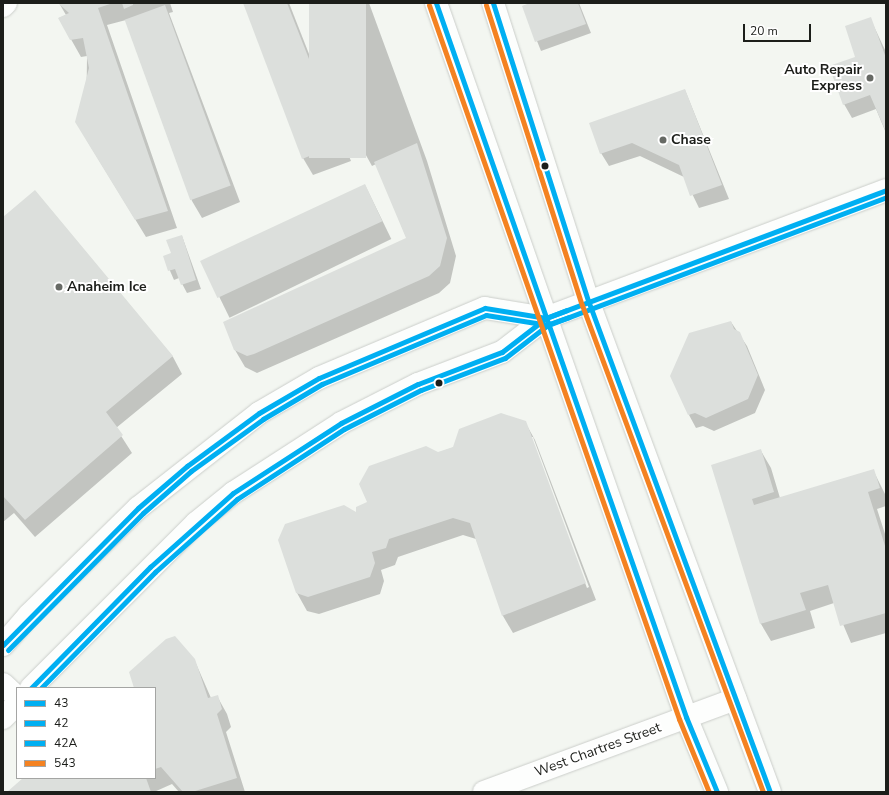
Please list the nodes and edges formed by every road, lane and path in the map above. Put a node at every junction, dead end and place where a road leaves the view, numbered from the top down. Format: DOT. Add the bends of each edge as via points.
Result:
graph roads {
  1 [pos="6,3"];
  2 [pos="436,3"];
  3 [pos="493,3"];
  4 [pos="3,6"];
  5 [pos="886,190"];
  6 [pos="589,303"];
  7 [pos="546,318"];
  8 [pos="3,645"];
  9 [pos="3,684"];
  10 [pos="33,687"];
  11 [pos="16,696"];
  12 [pos="735,699"];
  13 [pos="16,705"];
  14 [pos="686,717"];
  15 [pos="3,718"];
  16 [pos="484,792"];
  17 [pos="717,792"];
  18 [pos="770,792"];
  1 -- 4 [label="main road"];
  2 -- 7 [label="main road"];
  3 -- 6 [label="main road"];
  5 -- 6 [label="main road"];
  6 -- 7 [label="main road"];
  6 -- 12 [label="main road"];
  7 -- 8 [label="main road" via="485,308 319,378 259,413 187,466 138,508 29,614"];
  7 -- 10 [label="main road" via="502,352 418,384 341,423 232,493 150,567"];
  7 -- 14 [label="main road"];
  9 -- 11 [label="main road"];
  12 -- 14 [label="main road, West Chartres Street"];
  12 -- 18 [label="main road"];
  13 -- 15 [label="main road"];
  14 -- 16 [label="main road, West Chartres Street"];
  14 -- 17 [label="main road"];
}
